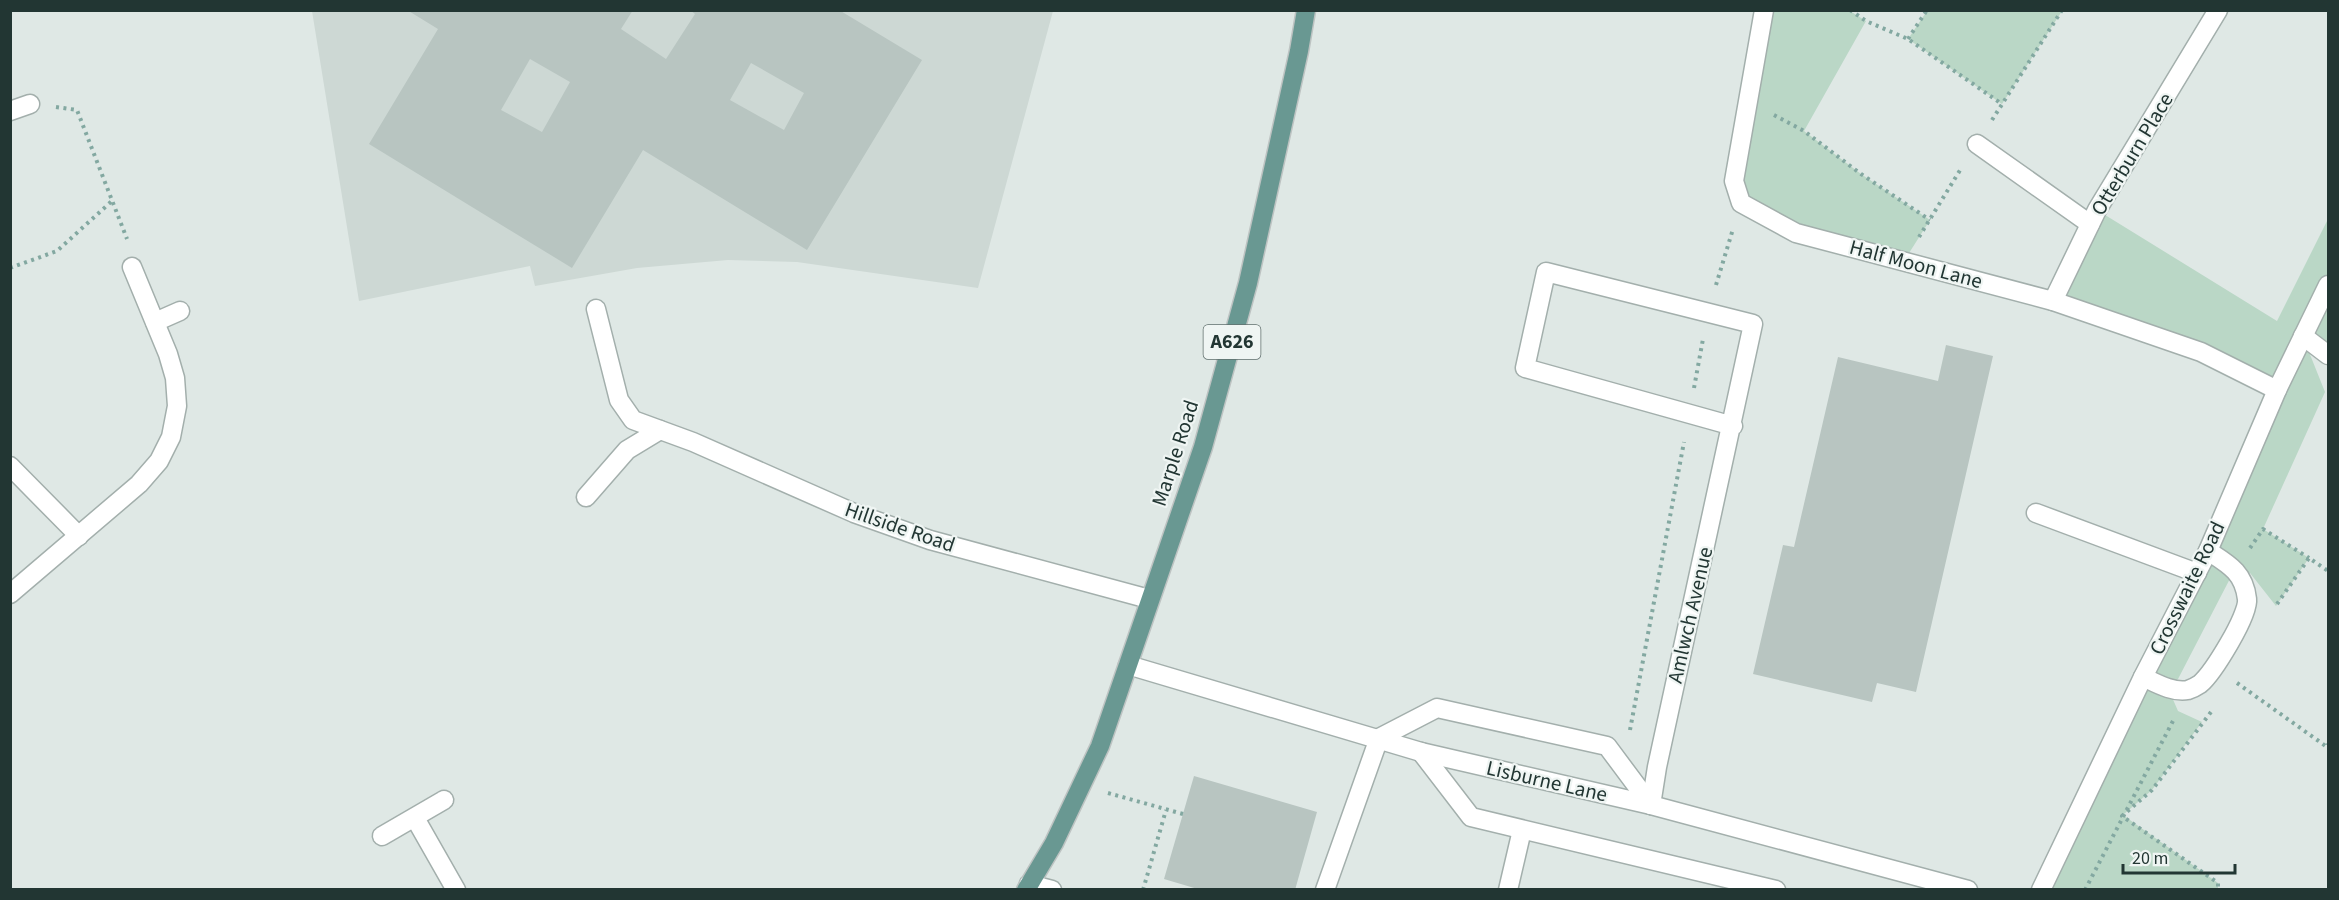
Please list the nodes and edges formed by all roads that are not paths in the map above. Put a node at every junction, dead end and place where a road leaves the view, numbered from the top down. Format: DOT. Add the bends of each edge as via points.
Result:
graph roads {
  1 [pos="1306,10"];
  2 [pos="1764,10"];
  3 [pos="2218,10"];
  4 [pos="30,104"];
  5 [pos="10,111"];
  6 [pos="1977,144"];
  7 [pos="2090,224"];
  8 [pos="132,267"];
  9 [pos="2328,285"];
  10 [pos="2053,301"];
  11 [pos="596,309"];
  12 [pos="180,311"];
  13 [pos="154,322"];
  14 [pos="2303,336"];
  15 [pos="2328,355"];
  16 [pos="2277,390"];
  17 [pos="1733,426"];
  18 [pos="660,430"];
  19 [pos="10,466"];
  20 [pos="586,497"];
  21 [pos="2036,513"];
  22 [pos="79,536"];
  23 [pos="2208,551"];
  24 [pos="2197,573"];
  25 [pos="10,594"];
  26 [pos="1149,598"];
  27 [pos="1128,664"];
  28 [pos="2143,677"];
  29 [pos="1379,738"];
  30 [pos="1421,752"];
  31 [pos="444,800"];
  32 [pos="1651,805"];
  33 [pos="415,818"];
  34 [pos="1522,830"];
  35 [pos="382,837"];
  36 [pos="1028,887"];
  37 [pos="456,890"];
  38 [pos="1052,890"];
  39 [pos="1325,890"];
  40 [pos="1508,890"];
  41 [pos="1776,890"];
  42 [pos="1968,890"];
  43 [pos="2041,890"];
  1 -- 26 [label="main road, Marple Road / A626" via="1248,284 1203,447"];
  2 -- 10 [label="street, Half Moon Lane" via="1734,181 1741,203 1796,233"];
  3 -- 7 [label="street, Otterburn Place"];
  4 -- 5 [label="street"];
  6 -- 7 [label="street"];
  7 -- 10 [label="street, Otterburn Place"];
  8 -- 13 [label="street"];
  9 -- 14 [label="street, Crosswaite Road"];
  10 -- 16 [label="street, Half Moon Lane" via="2201,352"];
  11 -- 18 [label="street, Hillside Road" via="619,400 633,420"];
  12 -- 13 [label="street"];
  13 -- 22 [label="street" via="175,378 177,406 171,437 159,461 139,484"];
  14 -- 15 [label="street"];
  14 -- 16 [label="street, Crosswaite Road"];
  16 -- 23 [label="street, Crosswaite Road"];
  17 -- 17 [label="street, Amlwch Avenue" via="1525,368 1546,272 1753,324"];
  17 -- 32 [label="street, Amlwch Avenue"];
  18 -- 20 [label="street" via="627,450"];
  18 -- 26 [label="street, Hillside Road" via="854,513 930,540"];
  19 -- 22 [label="street"];
  21 -- 24 [label="street"];
  22 -- 25 [label="street"];
  23 -- 24 [label="street, Crosswaite Road"];
  23 -- 28 [label="street" via="2235,568 2247,598 2247,610 2200,685 2185,691"];
  24 -- 28 [label="street, Crosswaite Road"];
  26 -- 27 [label="main road, Marple Road / A626"];
  27 -- 29 [label="street, Lisburne Lane"];
  27 -- 36 [label="main road, Marple Road / A626" via="1100,746 1054,843"];
  28 -- 43 [label="street, Crosswaite Road"];
  29 -- 30 [label="street, Lisburne Lane"];
  29 -- 32 [label="street" via="1437,708 1607,746"];
  29 -- 39 [label="street"];
  30 -- 32 [label="street, Lisburne Lane"];
  30 -- 34 [label="street" via="1471,817"];
  31 -- 33 [label="street"];
  32 -- 42 [label="street, Lisburne Lane"];
  33 -- 35 [label="street"];
  33 -- 37 [label="street"];
  34 -- 40 [label="street"];
  34 -- 41 [label="street"];
  36 -- 38 [label="street"];
}
